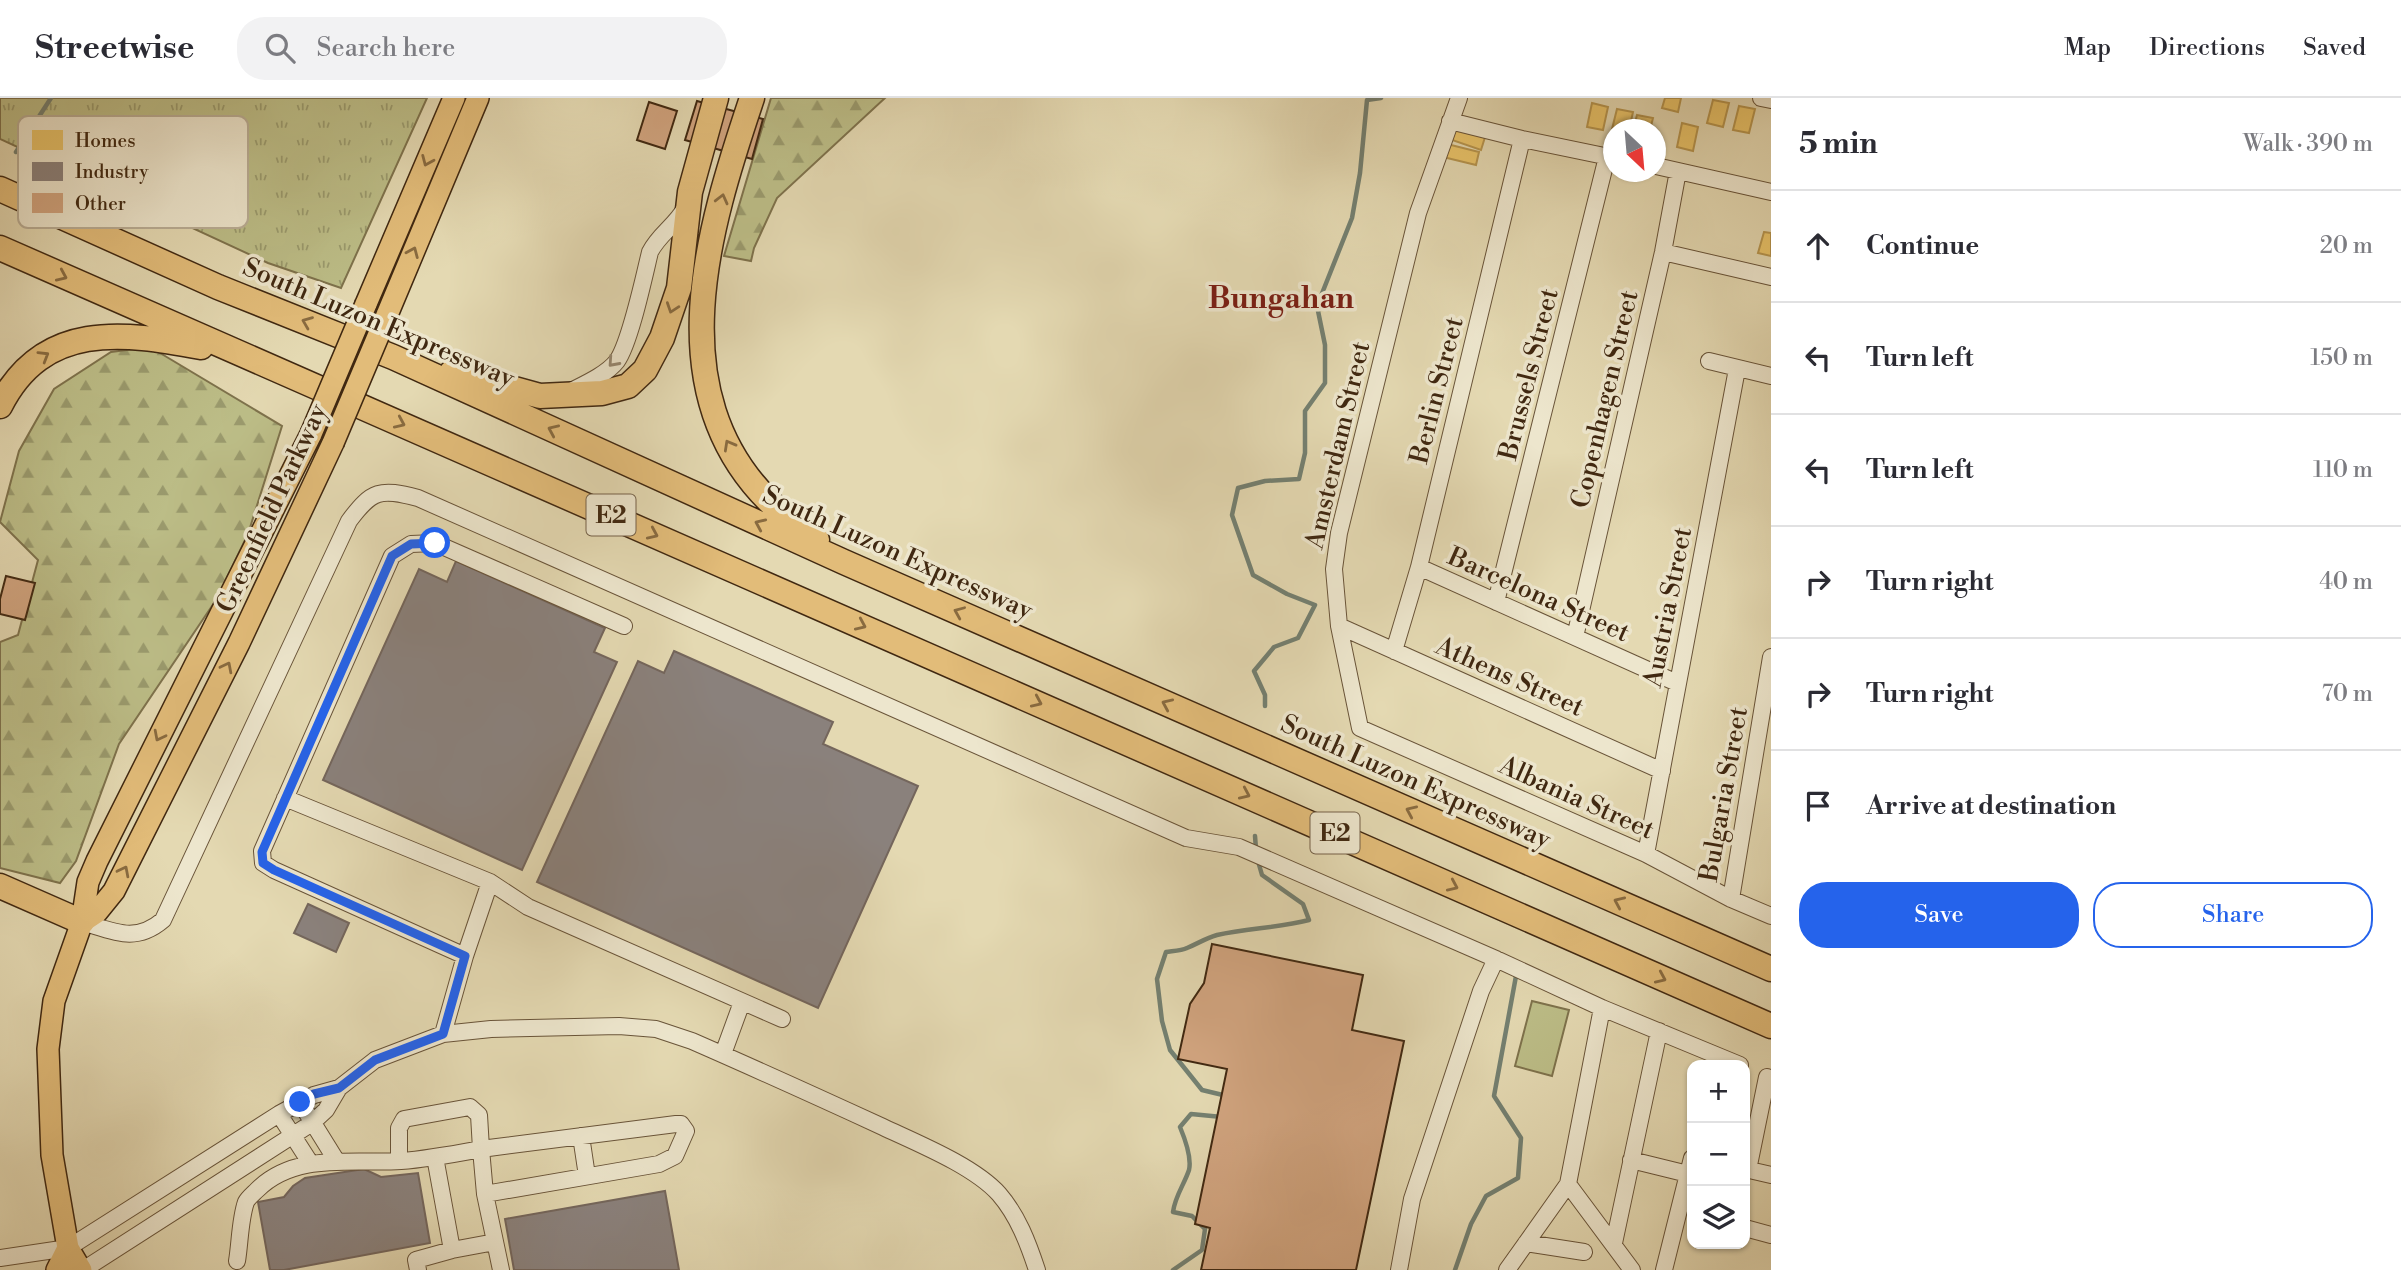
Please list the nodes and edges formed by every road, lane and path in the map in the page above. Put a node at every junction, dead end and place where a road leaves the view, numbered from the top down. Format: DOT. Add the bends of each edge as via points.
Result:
graph roads {
  1 [pos="454,98"];
  2 [pos="478,98"];
  3 [pos="716,98"];
  4 [pos="752,98"];
  5 [pos="1459,98"];
  6 [pos="1761,98"];
  7 [pos="1771,100"];
  8 [pos="1450,121"];
  9 [pos="1522,139"];
  10 [pos="1603,155"];
  11 [pos="1666,168"];
  12 [pos="1678,171"];
  13 [pos="1605,182"];
  14 [pos="0,189"];
  15 [pos="690,192"];
  16 [pos="1771,192"];
  17 [pos="18,197"];
  18 [pos="88,228"];
  19 [pos="0,248"];
  20 [pos="1663,252"];
  21 [pos="1771,277"];
  22 [pos="247,356"];
  23 [pos="393,357"];
  24 [pos="1709,362"];
  25 [pos="1737,369"];
  26 [pos="1771,376"];
  27 [pos="560,396"];
  28 [pos="0,406"];
  29 [pos="844,562"];
  30 [pos="1419,567"];
  31 [pos="1496,602"];
  32 [pos="624,626"];
  33 [pos="1339,626"];
  34 [pos="1574,637"];
  35 [pos="1394,651"];
  36 [pos="1771,657"];
  37 [pos="1677,683"];
  38 [pos="1360,728"];
  39 [pos="1662,771"];
  40 [pos="285,798"];
  41 [pos="1646,854"];
  42 [pos="490,882"];
  43 [pos="0,886"];
  44 [pos="1731,899"];
  45 [pos="1771,916"];
  46 [pos="82,922"];
  47 [pos="465,956"];
  48 [pos="1496,959"];
  49 [pos="1771,969"];
  50 [pos="742,1002"];
  51 [pos="1602,1008"];
  52 [pos="782,1020"];
  53 [pos="1771,1026"];
  54 [pos="1659,1031"];
  55 [pos="443,1034"];
  56 [pos="723,1054"];
  57 [pos="1715,1060"];
  58 [pos="1750,1070"];
  59 [pos="1769,1078"];
  60 [pos="339,1088"];
  61 [pos="300,1102"];
  62 [pos="279,1114"];
  63 [pos="312,1123"];
  64 [pos="294,1134"];
  65 [pos="581,1136"];
  66 [pos="481,1149"];
  67 [pos="1750,1153"];
  68 [pos="435,1157"];
  69 [pos="336,1160"];
  70 [pos="1631,1160"];
  71 [pos="399,1161"];
  72 [pos="311,1164"];
  73 [pos="1687,1166"];
  74 [pos="1750,1170"];
  75 [pos="1771,1175"];
  76 [pos="587,1176"];
  77 [pos="1568,1184"];
  78 [pos="1688,1186"];
  79 [pos="485,1194"];
  80 [pos="1686,1212"];
  81 [pos="1750,1229"];
  82 [pos="1771,1235"];
  83 [pos="495,1242"];
  84 [pos="1526,1243"];
  85 [pos="1614,1243"];
  86 [pos="68,1248"];
  87 [pos="452,1250"];
  88 [pos="1584,1252"];
  89 [pos="3,1254"];
  90 [pos="237,1261"];
  91 [pos="57,1270"];
  92 [pos="82,1270"];
  93 [pos="418,1270"];
  94 [pos="501,1270"];
  95 [pos="1037,1270"];
  96 [pos="1399,1270"];
  97 [pos="1507,1270"];
  98 [pos="1632,1270"];
  99 [pos="1664,1270"];
  1 -- 46 [label="main road, Greenfield Parkway, one-way, bridge" via="311,435 97,861 88,882"];
  46 -- 2 [label="main road, Greenfield Parkway, one-way, bridge" via="104,905 119,880 239,643 333,443"];
  3 -- 15 [label="highway"];
  29 -- 4 [label="highway, one-way" via="771,504 753,483 722,432 706,386 700,345 706,273"];
  5 -- 8 [label="street, Amsterdam Street"];
  6 -- 7 [label="street"];
  8 -- 9 [label="street"];
  8 -- 33 [label="street, Amsterdam Street" via="1418,213 1339,533 1334,569"];
  9 -- 10 [label="street"];
  9 -- 30 [label="street, Berlin Street"];
  11 -- 12 [label="street"];
  12 -- 16 [label="street"];
  12 -- 20 [label="street, Copenhagen Street"];
  13 -- 31 [label="street, Brussels Street"];
  17 -- 14 [label="highway, South Luzon Expressway / E2, one-way"];
  15 -- 27 [label="street, one-way" via="678,220 650,252 626,342 616,362"];
  15 -- 27 [label="highway, one-way" via="679,288 645,370 628,386"];
  23 -- 18 [label="highway, South Luzon Expressway / E2, one-way"];
  19 -- 22 [label="highway, E2, one-way"];
  20 -- 21 [label="street"];
  20 -- 34 [label="street, Copenhagen Street"];
  28 -- 22 [label="highway, one-way" via="36,360 86,338 146,337"];
  22 -- 53 [label="highway, E2, one-way"];
  23 -- 27 [label="highway" via="540,396"];
  29 -- 23 [label="highway, South Luzon Expressway / E2, one-way"];
  24 -- 25 [label="street"];
  25 -- 26 [label="street"];
  25 -- 37 [label="street, Austria Street"];
  49 -- 29 [label="highway, South Luzon Expressway / E2, one-way"];
  30 -- 31 [label="street, Barcelona Street"];
  30 -- 35 [label="street, Berlin Street"];
  31 -- 34 [label="street, Barcelona Street"];
  32 -- 40 [label="street" via="435,543 411,544 392,556"];
  33 -- 35 [label="street, Athens Street"];
  33 -- 38 [label="street, Amsterdam Street"];
  34 -- 37 [label="street, Barcelona Street"];
  35 -- 39 [label="street, Athens Street"];
  36 -- 44 [label="street, Bulgaria Street"];
  37 -- 39 [label="street, Austria Street"];
  38 -- 41 [label="street, Albania Street"];
  39 -- 41 [label="street, Austria Street"];
  40 -- 42 [label="street"];
  40 -- 47 [label="street" via="262,852 263,863"];
  41 -- 44 [label="street, Albania Street"];
  42 -- 47 [label="street"];
  42 -- 50 [label="street" via="528,907"];
  43 -- 46 [label="highway"];
  44 -- 45 [label="street, Albania Street"];
  46 -- 48 [label="street" via="136,934 163,919 349,521 363,502 377,493 391,492 418,498 1186,838 1239,847"];
  46 -- 86 [label="main road, Greenfield Parkway" via="54,1001 48,1049 52,1155"];
  47 -- 55 [label="street"];
  48 -- 51 [label="street"];
  48 -- 96 [label="street" via="1481,991 1412,1199"];
  50 -- 52 [label="street"];
  50 -- 56 [label="street"];
  51 -- 54 [label="street"];
  51 -- 77 [label="street"];
  54 -- 57 [label="street"];
  54 -- 70 [label="street"];
  55 -- 56 [label="street" via="620,1026 656,1029"];
  55 -- 60 [label="street" via="375,1060"];
  56 -- 95 [label="street" via="928,1148 980,1178 999,1194 1017,1221"];
  58 -- 59 [label="street"];
  59 -- 67 [label="street"];
  60 -- 61 [label="street"];
  60 -- 63 [label="street" via="326,1111"];
  61 -- 62 [label="street"];
  61 -- 63 [label="street"];
  62 -- 64 [label="street"];
  62 -- 86 [label="street"];
  63 -- 64 [label="street"];
  63 -- 69 [label="street"];
  64 -- 72 [label="street"];
  64 -- 92 [label="street"];
  65 -- 66 [label="street"];
  65 -- 76 [label="street"];
  65 -- 76 [label="street" via="676,1124 686,1131 671,1159"];
  66 -- 68 [label="street"];
  66 -- 71 [label="street" via="479,1115 470,1107 404,1119 399,1128"];
  66 -- 79 [label="street"];
  68 -- 71 [label="street"];
  68 -- 87 [label="street"];
  69 -- 71 [label="street"];
  69 -- 72 [label="street"];
  70 -- 73 [label="street"];
  70 -- 85 [label="street"];
  72 -- 90 [label="street" via="264,1183 246,1200"];
  74 -- 75 [label="street"];
  76 -- 79 [label="street"];
  77 -- 84 [label="street"];
  77 -- 85 [label="street"];
  78 -- 80 [label="street"];
  79 -- 83 [label="street"];
  80 -- 99 [label="street"];
  81 -- 82 [label="street"];
  83 -- 87 [label="street"];
  83 -- 94 [label="street"];
  84 -- 88 [label="street"];
  84 -- 97 [label="street"];
  85 -- 98 [label="street"];
  86 -- 89 [label="street"];
  86 -- 91 [label="main road"];
  86 -- 92 [label="main road, Greenfield Parkway"];
  87 -- 93 [label="street" via="416,1260"];
}
